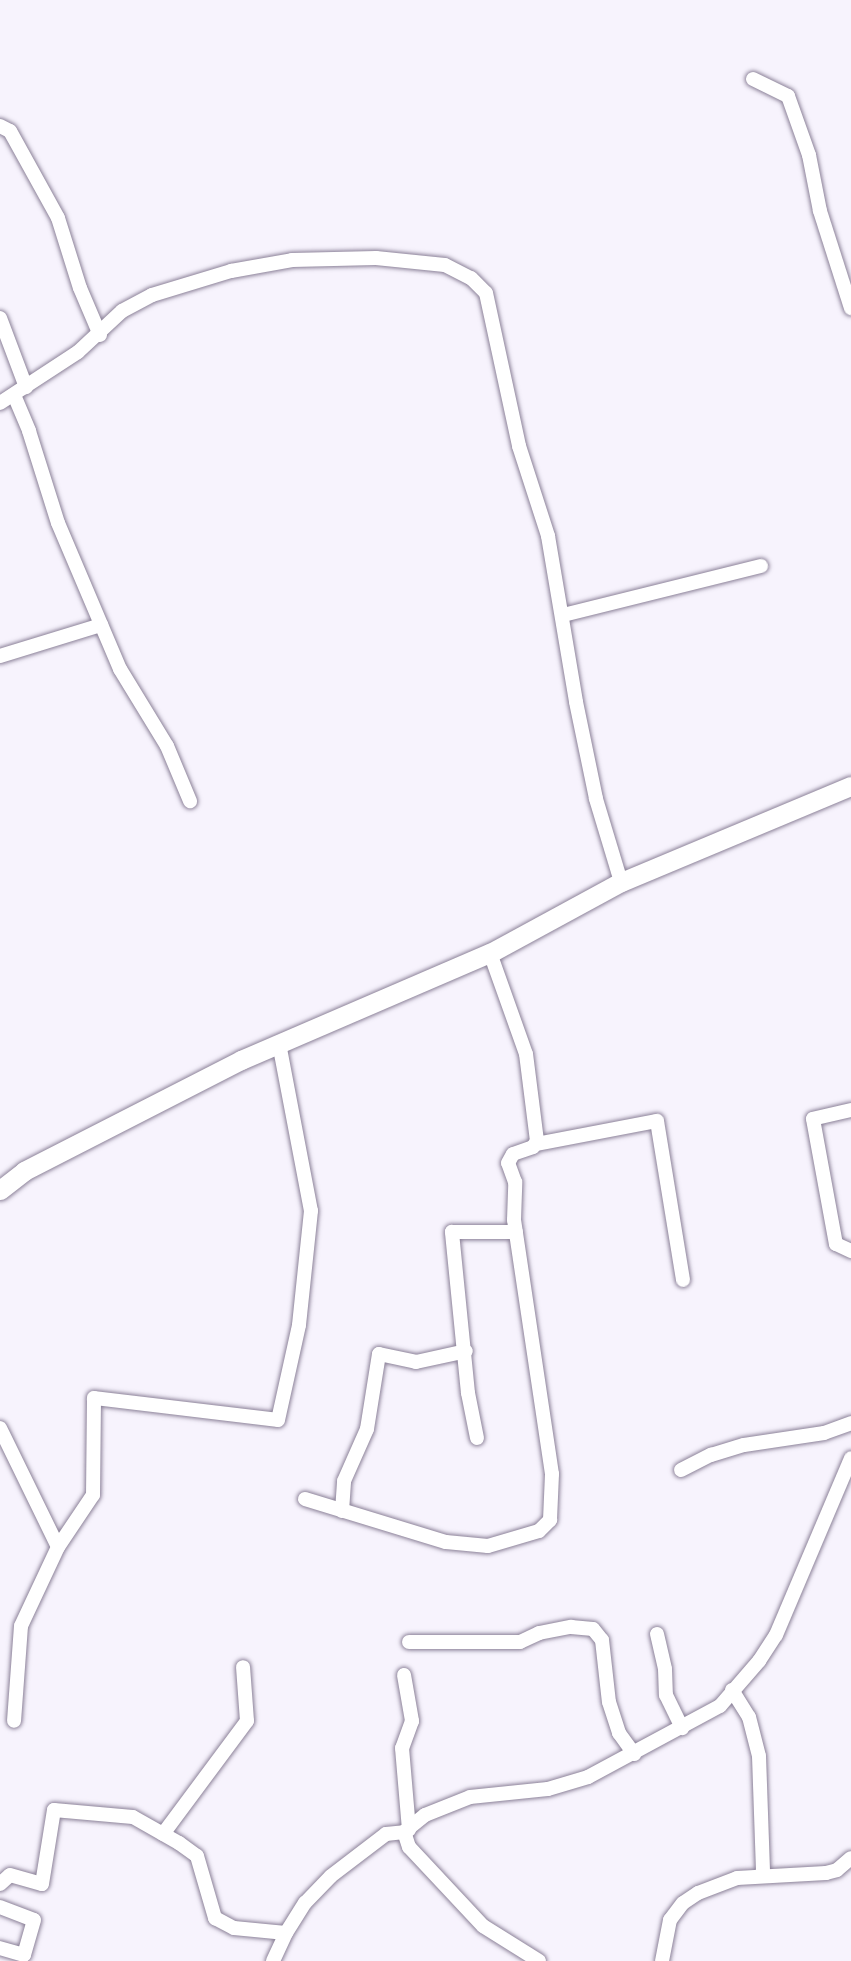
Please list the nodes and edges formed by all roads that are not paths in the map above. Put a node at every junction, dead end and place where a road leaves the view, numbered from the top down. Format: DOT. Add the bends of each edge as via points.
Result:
graph roads {
  1 [pos="753,79"];
  2 [pos="0,126"];
  3 [pos="851,308"];
  4 [pos="0,318"];
  5 [pos="100,335"];
  6 [pos="26,387"];
  7 [pos="13,395"];
  8 [pos="0,403"];
  9 [pos="761,566"];
  10 [pos="563,615"];
  11 [pos="101,625"];
  12 [pos="0,656"];
  13 [pos="851,786"];
  14 [pos="190,801"];
  15 [pos="621,882"];
  16 [pos="490,953"];
  17 [pos="279,1044"];
  18 [pos="851,1110"];
  19 [pos="536,1144"];
  20 [pos="0,1189"];
  21 [pos="516,1233"];
  22 [pos="851,1251"];
  23 [pos="684,1280"];
  24 [pos="466,1351"];
  25 [pos="851,1423"];
  26 [pos="0,1428"];
  27 [pos="477,1438"];
  28 [pos="851,1458"];
  29 [pos="681,1470"];
  30 [pos="305,1499"];
  31 [pos="342,1510"];
  32 [pos="58,1547"];
  33 [pos="657,1634"];
  34 [pos="409,1642"];
  35 [pos="243,1667"];
  36 [pos="404,1675"];
  37 [pos="732,1690"];
  38 [pos="14,1721"];
  39 [pos="682,1728"];
  40 [pos="634,1754"];
  41 [pos="406,1831"];
  42 [pos="163,1834"];
  43 [pos="851,1858"];
  44 [pos="759,1876"];
  45 [pos="0,1884"];
  46 [pos="0,1907"];
  47 [pos="286,1933"];
  48 [pos="0,1948"];
  49 [pos="273,1961"];
  50 [pos="540,1961"];
  51 [pos="662,1961"];
  1 -- 3 [label="street" via="788,96"];
  2 -- 5 [label="street" via="10,131 58,218"];
  4 -- 6 [label="street"];
  5 -- 6 [label="street"];
  5 -- 10 [label="street" via="122,312 152,295 231,271 292,260 376,258 445,265 460,271 486,293 502,378 548,536"];
  6 -- 7 [label="street"];
  7 -- 8 [label="street"];
  7 -- 11 [label="street" via="58,523"];
  9 -- 10 [label="street"];
  10 -- 15 [label="street" via="596,799"];
  11 -- 12 [label="street"];
  11 -- 14 [label="street" via="120,669 167,746"];
  13 -- 15 [label="street"];
  15 -- 16 [label="street"];
  16 -- 17 [label="street"];
  16 -- 19 [label="street" via="526,1054"];
  17 -- 20 [label="street" via="24,1171"];
  17 -- 32 [label="street" via="311,1211 299,1325 278,1420 94,1398 93,1495"];
  18 -- 22 [label="street" via="813,1119 836,1244"];
  19 -- 21 [label="street" via="508,1160 515,1182"];
  19 -- 23 [label="street" via="657,1121"];
  21 -- 24 [label="street" via="452,1231"];
  21 -- 31 [label="street" via="552,1474 549,1524 488,1546 446,1542"];
  24 -- 27 [label="street"];
  24 -- 31 [label="street" via="416,1362 379,1354 367,1429 344,1481"];
  25 -- 29 [label="street" via="824,1433 744,1445"];
  26 -- 32 [label="street"];
  28 -- 37 [label="street" via="776,1635"];
  30 -- 31 [label="street"];
  32 -- 38 [label="street" via="21,1626"];
  33 -- 39 [label="street" via="666,1695"];
  34 -- 40 [label="street" via="520,1642 571,1627 593,1629 602,1640 609,1702 619,1732"];
  35 -- 42 [label="street" via="247,1721"];
  36 -- 41 [label="street" via="412,1721 402,1748"];
  37 -- 39 [label="street" via="720,1706"];
  37 -- 44 [label="street" via="749,1717 759,1756 763,1873"];
  39 -- 40 [label="street"];
  40 -- 41 [label="street" via="588,1777 548,1789 470,1797 425,1815"];
  41 -- 47 [label="street" via="386,1833 331,1876 305,1903"];
  41 -- 50 [label="street" via="409,1847 483,1926"];
  42 -- 45 [label="street" via="133,1818 54,1810 42,1884 10,1875"];
  42 -- 47 [label="street" via="197,1856 215,1919 234,1928"];
  43 -- 44 [label="street" via="826,1873"];
  44 -- 51 [label="street" via="726,1881 683,1903 670,1920"];
  46 -- 48 [label="street" via="34,1920 24,1955"];
  47 -- 49 [label="street"];
}
